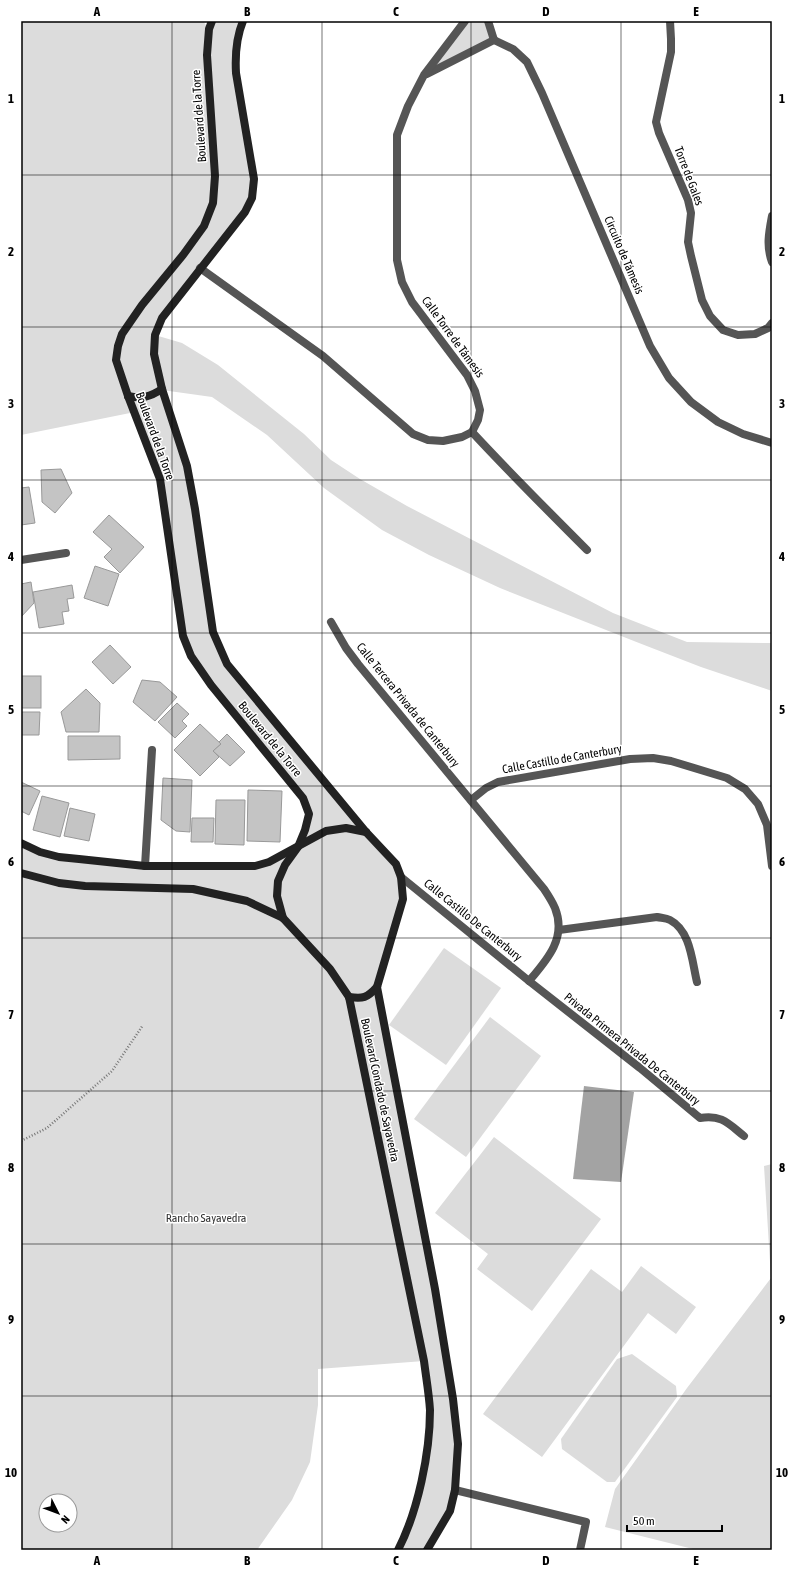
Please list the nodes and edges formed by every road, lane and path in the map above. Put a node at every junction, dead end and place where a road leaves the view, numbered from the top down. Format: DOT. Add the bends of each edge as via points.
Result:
graph roads {
  1 [pos="212,21"];
  2 [pos="243,21"];
  3 [pos="465,21"];
  4 [pos="488,21"];
  5 [pos="670,21"];
  6 [pos="494,40"];
  7 [pos="424,76"];
  8 [pos="772,216"];
  9 [pos="772,262"];
  10 [pos="200,268"];
  11 [pos="772,323"];
  12 [pos="162,389"];
  13 [pos="128,396"];
  14 [pos="472,432"];
  15 [pos="772,443"];
  16 [pos="587,550"];
  17 [pos="66,553"];
  18 [pos="21,560"];
  19 [pos="331,622"];
  20 [pos="152,750"];
  21 [pos="471,800"];
  22 [pos="366,832"];
  23 [pos="21,843"];
  24 [pos="298,847"];
  25 [pos="145,866"];
  26 [pos="772,866"];
  27 [pos="21,873"];
  28 [pos="401,877"];
  29 [pos="283,918"];
  30 [pos="559,930"];
  31 [pos="528,981"];
  32 [pos="697,982"];
  33 [pos="377,987"];
  34 [pos="349,997"];
  35 [pos="143,1025"];
  36 [pos="744,1136"];
  37 [pos="21,1141"];
  38 [pos="455,1490"];
  39 [pos="398,1550"];
  40 [pos="427,1550"];
  41 [pos="580,1550"];
  1 -- 13 [label="street, Boulevard de la Torre" via="207,55 215,176 213,203 204,226 122,334 116,360"];
  2 -- 10 [label="street, Boulevard de la Torre" via="238,33 235,56 254,178 252,198"];
  3 -- 7 [label="street"];
  4 -- 6 [label="street"];
  5 -- 11 [label="street, Torre de Gales" via="671,52 656,122 688,200 691,212 688,242 702,300 710,316 723,330 731,333 755,334 768,328"];
  6 -- 7 [label="street"];
  6 -- 15 [label="street, Circuito de Támesis" via="513,49 526,62 542,93 650,346 669,378 691,402 718,422 743,434"];
  7 -- 14 [label="street, Calle Torre de Támesis" via="408,106 397,135 397,260 402,282 412,302 467,375 476,391 480,410"];
  8 -- 9 [label="street" via="768,248"];
  10 -- 12 [label="street, Boulevard de la Torre" via="162,318 155,335 154,354"];
  10 -- 14 [label="street" via="323,356 413,434 428,440 443,441"];
  12 -- 13 [label="street" via="146,398"];
  12 -- 22 [label="street, Boulevard de la Torre" via="186,466 196,509 213,632 227,664"];
  13 -- 24 [label="street, Boulevard de la Torre" via="160,479 183,636 191,656 211,685 304,798 309,814"];
  14 -- 16 [label="street"];
  17 -- 18 [label="street"];
  19 -- 21 [label="street, Calle Tercera Privada de Canterbury" via="358,664"];
  20 -- 25 [label="street"];
  21 -- 26 [label="street, Calle Castillo de Canterbury" via="498,782 630,759 653,758 671,761 727,778 745,789 758,804 767,825"];
  21 -- 30 [label="street" via="544,889 555,908"];
  22 -- 24 [label="street" via="346,828 326,831"];
  22 -- 28 [label="street, Boulevard Condado de Sayavedra" via="396,864"];
  23 -- 25 [label="street" via="59,857"];
  24 -- 25 [label="street" via="255,866"];
  24 -- 29 [label="street" via="285,865 278,881 277,896"];
  27 -- 29 [label="street, Boulevard Condado de Sayavedra" via="59,883 85,886 193,889 247,901"];
  28 -- 31 [label="street, Calle Castillo De Canterbury"];
  28 -- 33 [label="street, Boulevard Condado de Sayavedra" via="403,899"];
  29 -- 34 [label="street, Boulevard Condado de Sayavedra" via="330,968"];
  30 -- 31 [label="street" via="555,946 546,961"];
  30 -- 32 [label="street" via="657,917 669,920 680,928 687,938"];
  31 -- 36 [label="street, Privada Primera Privada De Canterbury" via="700,1118 720,1118"];
  33 -- 34 [label="street" via="370,995 360,999"];
  33 -- 38 [label="street, Boulevard Condado de Sayavedra" via="435,1289 453,1399 458,1444"];
  34 -- 39 [label="street, Boulevard Condado de Sayavedra" via="424,1361 430,1409 428,1446 417,1500"];
  35 -- 37 [label="path" via="112,1071 47,1128"];
  38 -- 40 [label="street, Boulevard Condado de Sayavedra" via="450,1511"];
  38 -- 41 [label="street" via="586,1522"];
}
